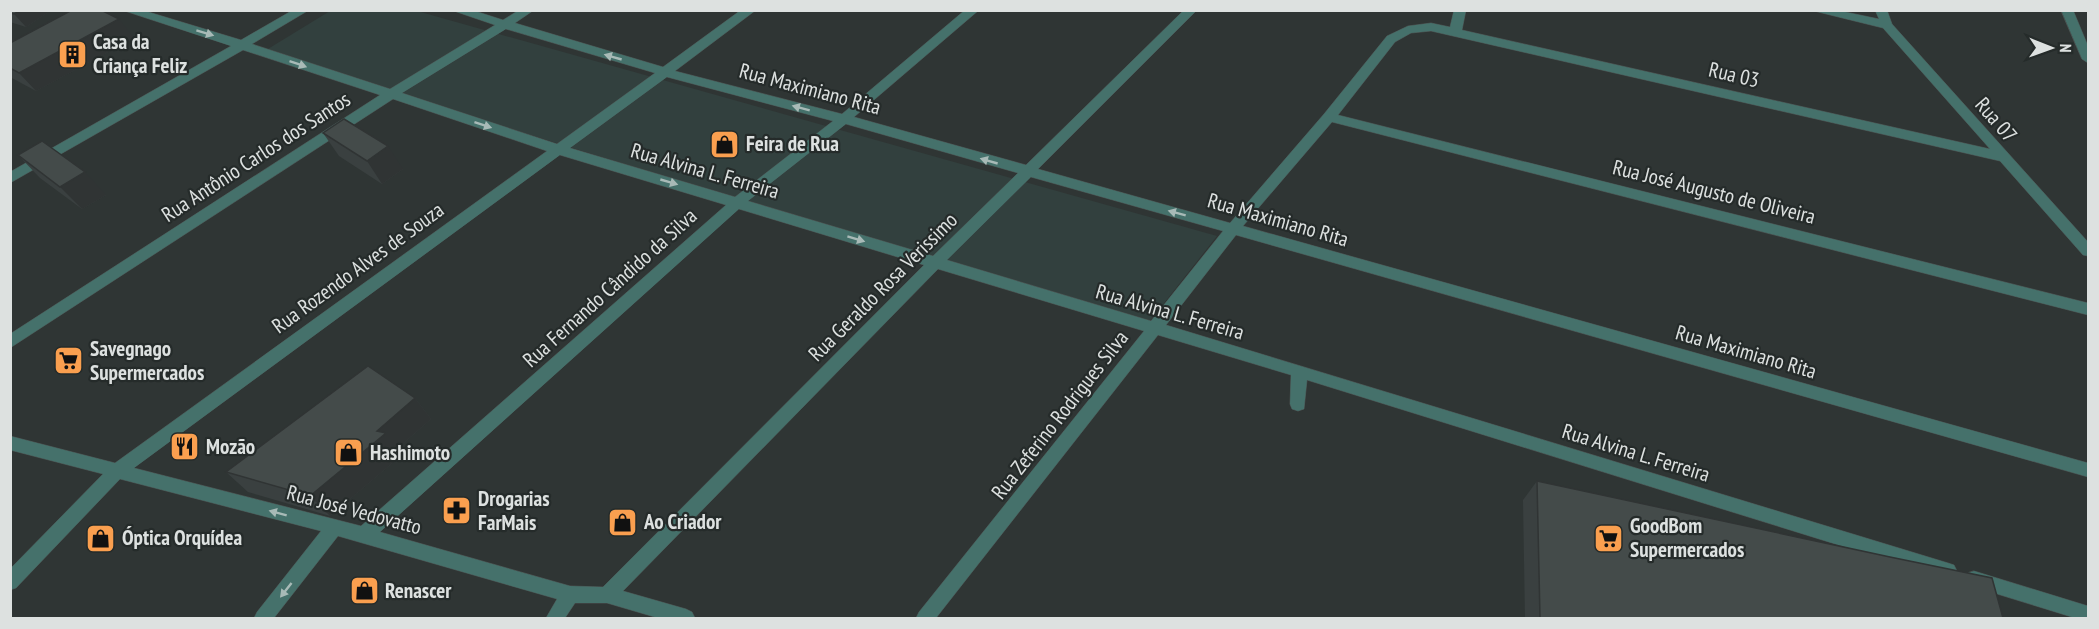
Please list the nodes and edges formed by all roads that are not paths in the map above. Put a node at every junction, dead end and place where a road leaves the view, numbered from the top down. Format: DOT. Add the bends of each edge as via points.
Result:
graph roads {
  1 [pos="128,10"];
  2 [pos="303,10"];
  3 [pos="457,10"];
  4 [pos="528,10"];
  5 [pos="750,10"];
  6 [pos="973,10"];
  7 [pos="1191,10"];
  8 [pos="1460,10"];
  9 [pos="1816,10"];
  10 [pos="1881,10"];
  11 [pos="2067,10"];
  12 [pos="1887,25"];
  13 [pos="504,26"];
  14 [pos="1455,32"];
  15 [pos="242,45"];
  16 [pos="2088,59"];
  17 [pos="665,72"];
  18 [pos="390,95"];
  19 [pos="1329,117"];
  20 [pos="844,119"];
  21 [pos="560,150"];
  22 [pos="2003,157"];
  23 [pos="1028,172"];
  24 [pos="10,178"];
  25 [pos="738,202"];
  26 [pos="1233,229"];
  27 [pos="2088,251"];
  28 [pos="935,263"];
  29 [pos="2088,309"];
  30 [pos="1155,329"];
  31 [pos="10,342"];
  32 [pos="1299,372"];
  33 [pos="1298,404"];
  34 [pos="10,443"];
  35 [pos="118,470"];
  36 [pos="2088,470"];
  37 [pos="334,528"];
  38 [pos="364,535"];
  39 [pos="10,582"];
  40 [pos="570,594"];
  41 [pos="607,595"];
  42 [pos="2088,614"];
  43 [pos="263,618"];
  44 [pos="555,618"];
  45 [pos="686,618"];
  46 [pos="925,618"];
  1 -- 15 [label="street, one-way"];
  2 -- 15 [label="street"];
  3 -- 13 [label="street, Rua Maximiano Rita"];
  4 -- 13 [label="street, Rua Antônio Carlos dos Santos"];
  5 -- 17 [label="street, Rua Rozendo Alves de Souza"];
  6 -- 20 [label="street, Rua Fernando Cândido da Silva"];
  7 -- 23 [label="street, Rua Geraldo Rosa Verissimo"];
  8 -- 14 [label="street"];
  9 -- 12 [label="street"];
  10 -- 12 [label="street, Rua 07"];
  11 -- 16 [label="street"];
  12 -- 22 [label="street, Rua 07"];
  17 -- 13 [label="street, Rua Maximiano Rita, one-way"];
  13 -- 18 [label="street, Rua Antônio Carlos dos Santos"];
  14 -- 19 [label="street, Rua Zeferino Rodrigues Silva" via="1431,27 1408,30 1391,39"];
  14 -- 22 [label="street, Rua 03"];
  15 -- 18 [label="street, Rua Alvina L. Ferreira, one-way"];
  15 -- 24 [label="street"];
  20 -- 17 [label="street, Rua Maximiano Rita, one-way"];
  17 -- 21 [label="street, Rua Rozendo Alves de Souza"];
  18 -- 21 [label="street, Rua Alvina L. Ferreira, one-way"];
  18 -- 31 [label="street, Rua Antônio Carlos dos Santos"];
  19 -- 26 [label="street, Rua Zeferino Rodrigues Silva"];
  19 -- 29 [label="street, Rua José Augusto de Oliveira"];
  23 -- 20 [label="street, Rua Maximiano Rita, one-way"];
  20 -- 25 [label="street, Rua Fernando Cândido da Silva"];
  21 -- 25 [label="street, Rua Alvina L. Ferreira, one-way"];
  21 -- 35 [label="street, Rua Rozendo Alves de Souza"];
  22 -- 27 [label="street, Rua 07"];
  26 -- 23 [label="street, Rua Maximiano Rita, one-way"];
  23 -- 28 [label="street, Rua Geraldo Rosa Verissimo"];
  25 -- 28 [label="street, Rua Alvina L. Ferreira, one-way"];
  25 -- 38 [label="street, Rua Fernando Cândido da Silva"];
  26 -- 30 [label="street, Rua Zeferino Rodrigues Silva"];
  26 -- 36 [label="street, Rua Maximiano Rita"];
  28 -- 30 [label="street, Rua Alvina L. Ferreira"];
  28 -- 41 [label="street, Rua Geraldo Rosa Verissimo"];
  30 -- 32 [label="street, Rua Alvina L. Ferreira"];
  30 -- 46 [label="street, Rua Zeferino Rodrigues Silva"];
  32 -- 33 [label="street"];
  32 -- 42 [label="street, Rua Alvina L. Ferreira"];
  34 -- 35 [label="street, Rua José Vedovatto"];
  37 -- 35 [label="street, Rua José Vedovatto, one-way"];
  35 -- 39 [label="street, Rua Rozendo Alves de Souza"];
  37 -- 38 [label="street, Rua José Vedovatto"];
  37 -- 43 [label="street, one-way"];
  38 -- 40 [label="street, Rua José Vedovatto"];
  40 -- 41 [label="street, Rua José Vedovatto"];
  40 -- 44 [label="street"];
  41 -- 45 [label="street, Rua José Vedovatto"];
}
